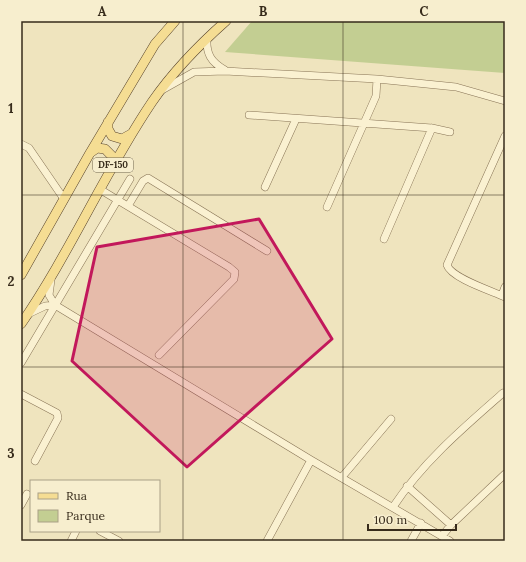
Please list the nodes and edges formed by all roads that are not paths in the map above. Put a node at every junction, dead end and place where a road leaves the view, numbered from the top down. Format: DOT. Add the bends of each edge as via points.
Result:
graph roads {
  1 [pos="175,21"];
  2 [pos="226,21"];
  3 [pos="207,38"];
  4 [pos="225,70"];
  5 [pos="377,78"];
  6 [pos="160,91"];
  7 [pos="505,100"];
  8 [pos="249,115"];
  9 [pos="296,119"];
  10 [pos="108,122"];
  11 [pos="365,123"];
  12 [pos="432,128"];
  13 [pos="450,132"];
  14 [pos="132,134"];
  15 [pos="505,136"];
  16 [pos="21,144"];
  17 [pos="90,153"];
  18 [pos="113,166"];
  19 [pos="130,179"];
  20 [pos="265,187"];
  21 [pos="101,190"];
  22 [pos="64,199"];
  23 [pos="117,200"];
  24 [pos="128,206"];
  25 [pos="327,207"];
  26 [pos="384,239"];
  27 [pos="267,251"];
  28 [pos="21,275"];
  29 [pos="52,278"];
  30 [pos="505,287"];
  31 [pos="503,296"];
  32 [pos="56,305"];
  33 [pos="28,314"];
  34 [pos="21,324"];
  35 [pos="159,355"];
  36 [pos="21,363"];
  37 [pos="503,393"];
  38 [pos="21,394"];
  39 [pos="391,419"];
  40 [pos="311,460"];
  41 [pos="35,461"];
  42 [pos="505,474"];
  43 [pos="342,477"];
  44 [pos="408,486"];
  45 [pos="26,493"];
  46 [pos="21,505"];
  47 [pos="393,507"];
  48 [pos="421,523"];
  49 [pos="451,525"];
  50 [pos="76,532"];
  51 [pos="102,532"];
  52 [pos="442,536"];
  53 [pos="71,541"];
  54 [pos="119,541"];
  55 [pos="267,541"];
  56 [pos="411,541"];
  57 [pos="450,541"];
  1 -- 10 [label="main road, DF-150" via="155,44"];
  2 -- 3 [label="main road, DF-150"];
  3 -- 4 [label="street" via="209,56"];
  3 -- 6 [label="main road, DF-150"];
  4 -- 5 [label="street"];
  4 -- 6 [label="street" via="194,72"];
  5 -- 7 [label="street" via="456,87"];
  5 -- 11 [label="street" via="376,96"];
  6 -- 14 [label="main road, DF-150"];
  8 -- 9 [label="street"];
  9 -- 11 [label="street"];
  9 -- 20 [label="street"];
  10 -- 14 [label="main road" via="110,133 116,138 122,139"];
  10 -- 17 [label="main road, DF-150"];
  11 -- 12 [label="street"];
  11 -- 25 [label="street"];
  12 -- 13 [label="street"];
  12 -- 26 [label="street"];
  14 -- 18 [label="main road, DF-150"];
  15 -- 31 [label="street" via="447,265 456,275"];
  16 -- 22 [label="street" via="29,148"];
  17 -- 18 [label="main road" via="97,148 106,149 113,157"];
  17 -- 22 [label="main road, DF-150"];
  18 -- 21 [label="main road, DF-150"];
  19 -- 23 [label="street"];
  21 -- 23 [label="street"];
  21 -- 29 [label="main road, DF-150"];
  22 -- 28 [label="main road, DF-150"];
  23 -- 24 [label="street"];
  23 -- 32 [label="street"];
  24 -- 27 [label="street" via="148,178"];
  24 -- 35 [label="street" via="235,272 234,279"];
  29 -- 32 [label="street" via="49,295"];
  29 -- 33 [label="main road, DF-150"];
  30 -- 31 [label="street"];
  32 -- 33 [label="street" via="45,306"];
  32 -- 36 [label="street"];
  32 -- 40 [label="street"];
  33 -- 34 [label="main road, DF-150"];
  37 -- 44 [label="street" via="445,446"];
  38 -- 41 [label="street" via="57,413 58,418"];
  39 -- 43 [label="street"];
  40 -- 43 [label="street"];
  40 -- 55 [label="street"];
  42 -- 49 [label="street"];
  43 -- 47 [label="street"];
  44 -- 47 [label="street"];
  44 -- 49 [label="street"];
  45 -- 46 [label="street"];
  47 -- 48 [label="street"];
  48 -- 52 [label="street"];
  48 -- 56 [label="street"];
  49 -- 52 [label="street"];
  50 -- 53 [label="street"];
  51 -- 54 [label="street"];
  52 -- 57 [label="street"];
}
